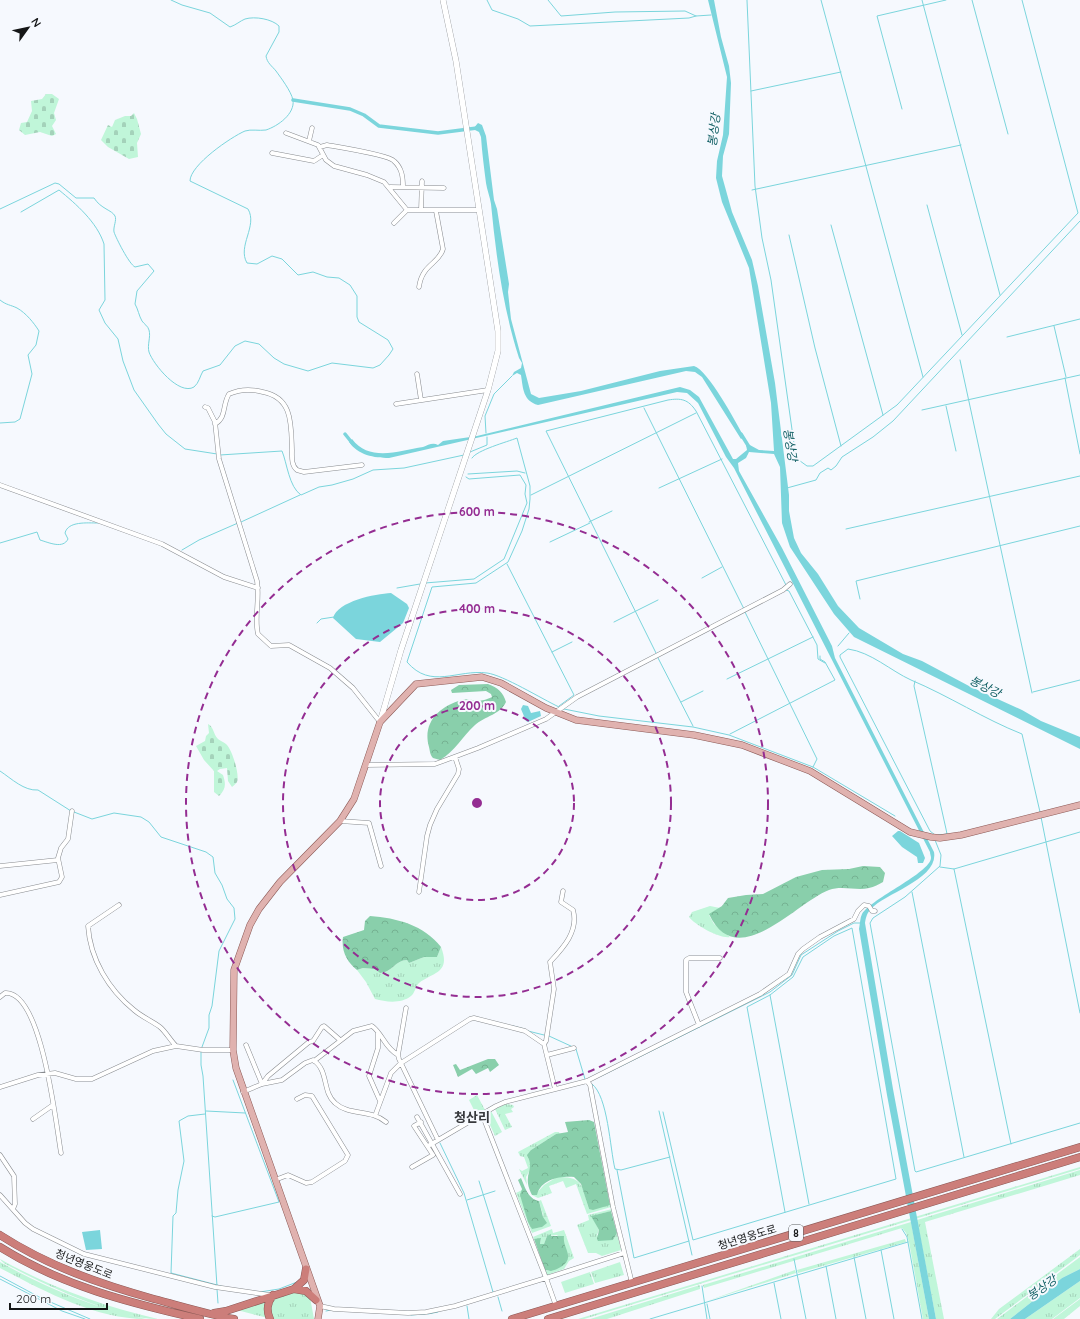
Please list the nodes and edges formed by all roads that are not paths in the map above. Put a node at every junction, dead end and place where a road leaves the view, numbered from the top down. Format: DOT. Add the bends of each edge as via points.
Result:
graph roads {
  1 [pos="443,0"];
  2 [pos="312,128"];
  3 [pos="286,133"];
  4 [pos="309,141"];
  5 [pos="320,147"];
  6 [pos="272,153"];
  7 [pos="324,155"];
  8 [pos="422,181"];
  9 [pos="390,187"];
  10 [pos="403,187"];
  11 [pos="422,187"];
  12 [pos="444,188"];
  13 [pos="407,210"];
  14 [pos="420,210"];
  15 [pos="479,210"];
  16 [pos="436,211"];
  17 [pos="394,223"];
  18 [pos="419,287"];
  19 [pos="417,374"];
  20 [pos="488,390"];
  21 [pos="421,400"];
  22 [pos="396,404"];
  23 [pos="205,407"];
  24 [pos="215,424"];
  25 [pos="362,465"];
  26 [pos="0,485"];
  27 [pos="790,584"];
  28 [pos="258,588"];
  29 [pos="558,709"];
  30 [pos="380,722"];
  31 [pos="455,757"];
  32 [pos="366,765"];
  33 [pos="1080,805"];
  34 [pos="72,811"];
  35 [pos="340,821"];
  36 [pos="58,860"];
  37 [pos="0,866"];
  38 [pos="381,866"];
  39 [pos="563,891"];
  40 [pos="420,892"];
  41 [pos="0,895"];
  42 [pos="119,905"];
  43 [pos="873,911"];
  44 [pos="720,958"];
  45 [pos="0,997"];
  46 [pos="406,1008"];
  47 [pos="699,1025"];
  48 [pos="378,1032"];
  49 [pos="340,1040"];
  50 [pos="544,1044"];
  51 [pos="246,1045"];
  52 [pos="176,1046"];
  53 [pos="574,1048"];
  54 [pos="233,1050"];
  55 [pos="398,1055"];
  56 [pos="547,1055"];
  57 [pos="314,1061"];
  58 [pos="401,1063"];
  59 [pos="47,1074"];
  60 [pos="587,1081"];
  61 [pos="262,1084"];
  62 [pos="0,1087"];
  63 [pos="555,1089"];
  64 [pos="243,1092"];
  65 [pos="297,1099"];
  66 [pos="380,1101"];
  67 [pos="53,1105"];
  68 [pos="482,1114"];
  69 [pos="375,1116"];
  70 [pos="417,1117"];
  71 [pos="33,1119"];
  72 [pos="386,1122"];
  73 [pos="420,1122"];
  74 [pos="438,1140"];
  75 [pos="433,1143"];
  76 [pos="428,1146"];
  77 [pos="1080,1147"];
  78 [pos="61,1153"];
  79 [pos="0,1155"];
  80 [pos="1080,1157"];
  81 [pos="412,1167"];
  82 [pos="275,1180"];
  83 [pos="460,1194"];
  84 [pos="0,1195"];
  85 [pos="13,1209"];
  86 [pos="0,1235"];
  87 [pos="0,1247"];
  88 [pos="624,1253"];
  89 [pos="306,1269"];
  90 [pos="546,1278"];
  91 [pos="632,1283"];
  92 [pos="294,1289"];
  93 [pos="274,1295"];
  94 [pos="318,1303"];
  95 [pos="556,1306"];
  96 [pos="208,1314"];
  97 [pos="200,1319"];
  98 [pos="234,1319"];
  99 [pos="270,1319"];
  100 [pos="318,1319"];
  101 [pos="512,1319"];
  102 [pos="548,1319"];
  1 -- 15 [label="main road" via="456,61"];
  2 -- 4 [label="street"];
  3 -- 4 [label="street"];
  4 -- 5 [label="street"];
  5 -- 7 [label="street"];
  5 -- 10 [label="street" via="327,145 392,159 403,175"];
  6 -- 7 [label="street" via="314,161"];
  7 -- 9 [label="street" via="329,164 377,178"];
  8 -- 11 [label="street"];
  9 -- 10 [label="street"];
  9 -- 13 [label="street"];
  10 -- 11 [label="street"];
  11 -- 12 [label="street"];
  11 -- 14 [label="street"];
  13 -- 14 [label="street"];
  13 -- 17 [label="street"];
  14 -- 16 [label="street"];
  15 -- 16 [label="street"];
  15 -- 20 [label="main road" via="498,331 498,350"];
  16 -- 18 [label="street" via="442,254 423,272"];
  19 -- 21 [label="street"];
  20 -- 21 [label="street"];
  20 -- 30 [label="main road" via="423,583"];
  21 -- 22 [label="street"];
  23 -- 24 [label="street" via="211,412"];
  24 -- 25 [label="street" via="224,416 229,394 253,390 268,393 280,398 289,413 292,460 297,470 304,472"];
  24 -- 28 [label="street" via="218,459"];
  26 -- 28 [label="street" via="162,544 224,577"];
  27 -- 29 [label="street"];
  28 -- 30 [label="street" via="256,624 260,637 272,646 286,645 294,648 330,668 353,688"];
  29 -- 30 [label="main road" via="482,677 416,684"];
  29 -- 31 [label="street" via="546,719"];
  29 -- 33 [label="main road" via="576,720 694,735 742,745 810,771 910,832 928,836 940,838 961,835"];
  30 -- 32 [label="main road"];
  31 -- 32 [label="street" via="427,765"];
  31 -- 40 [label="street" via="458,774 437,809 426,836"];
  32 -- 35 [label="main road" via="354,799"];
  34 -- 36 [label="street" via="68,839 59,852"];
  35 -- 38 [label="street" via="369,823"];
  35 -- 54 [label="main road" via="280,882 250,925 234,970"];
  36 -- 37 [label="street"];
  36 -- 41 [label="street" via="62,876 59,882"];
  39 -- 50 [label="street" via="561,902 574,910 574,926 571,935 550,962 554,990 548,1037"];
  42 -- 52 [label="street" via="88,926 95,957 107,980 127,1004 160,1027"];
  43 -- 47 [label="street" via="864,905 854,919 803,949 783,980"];
  44 -- 47 [label="street" via="686,960 686,992"];
  45 -- 59 [label="street" via="4,993 15,995 29,1012"];
  46 -- 55 [label="street"];
  47 -- 60 [label="street"];
  48 -- 49 [label="street" via="372,1026 368,1026 352,1031"];
  48 -- 55 [label="street" via="390,1050"];
  48 -- 66 [label="street" via="378,1048 368,1076"];
  49 -- 57 [label="street"];
  49 -- 61 [label="street" via="322,1027 313,1041 268,1076"];
  50 -- 56 [label="street"];
  50 -- 58 [label="street" via="525,1031 474,1018"];
  51 -- 61 [label="street"];
  52 -- 54 [label="street" via="203,1050"];
  52 -- 59 [label="street" via="153,1051 92,1079"];
  53 -- 56 [label="street"];
  54 -- 64 [label="main road"];
  55 -- 58 [label="street"];
  56 -- 63 [label="street"];
  57 -- 61 [label="street" via="306,1063 282,1080"];
  57 -- 69 [label="street" via="322,1072 327,1092 334,1103 349,1112"];
  58 -- 66 [label="street" via="387,1078"];
  58 -- 74 [label="street"];
  59 -- 62 [label="street"];
  59 -- 67 [label="street"];
  60 -- 63 [label="street"];
  60 -- 88 [label="street" via="590,1085"];
  61 -- 64 [label="street"];
  63 -- 68 [label="street" via="505,1102"];
  64 -- 82 [label="main road"];
  65 -- 82 [label="street" via="305,1095 312,1096 348,1154 345,1161 312,1182 306,1183 288,1175"];
  66 -- 69 [label="street"];
  67 -- 71 [label="street"];
  67 -- 78 [label="street"];
  68 -- 74 [label="street"];
  68 -- 90 [label="street"];
  69 -- 72 [label="street"];
  70 -- 73 [label="street"];
  73 -- 75 [label="street"];
  73 -- 76 [label="street" via="414,1126"];
  74 -- 75 [label="street"];
  75 -- 76 [label="street"];
  75 -- 83 [label="street"];
  76 -- 81 [label="street" via="433,1155"];
  77 -- 91 [label="highway, 청년영웅도로 / 8"];
  79 -- 85 [label="street" via="14,1176"];
  80 -- 102 [label="highway, 청년영웅도로 / 8"];
  82 -- 89 [label="main road"];
  84 -- 85 [label="street"];
  85 -- 93 [label="street" via="33,1229 84,1254 217,1287"];
  86 -- 96 [label="highway, 청년영웅도로" via="33,1255 80,1276"];
  87 -- 97 [label="highway, 청년영웅도로" via="53,1275 95,1292"];
  88 -- 90 [label="street"];
  88 -- 91 [label="street"];
  89 -- 92 [label="highway" via="304,1280"];
  89 -- 94 [label="main road"];
  90 -- 94 [label="street" via="455,1306 426,1312 334,1308"];
  90 -- 95 [label="street"];
  91 -- 95 [label="highway, 청년영웅도로 / 8"];
  92 -- 93 [label="highway"];
  92 -- 94 [label="highway" via="306,1291"];
  93 -- 96 [label="highway" via="226,1311"];
  93 -- 99 [label="highway" via="267,1309"];
  94 -- 100 [label="main road"];
  95 -- 101 [label="highway, 청년영웅도로 / 8"];
  96 -- 98 [label="highway, 청년영웅도로"];
}
